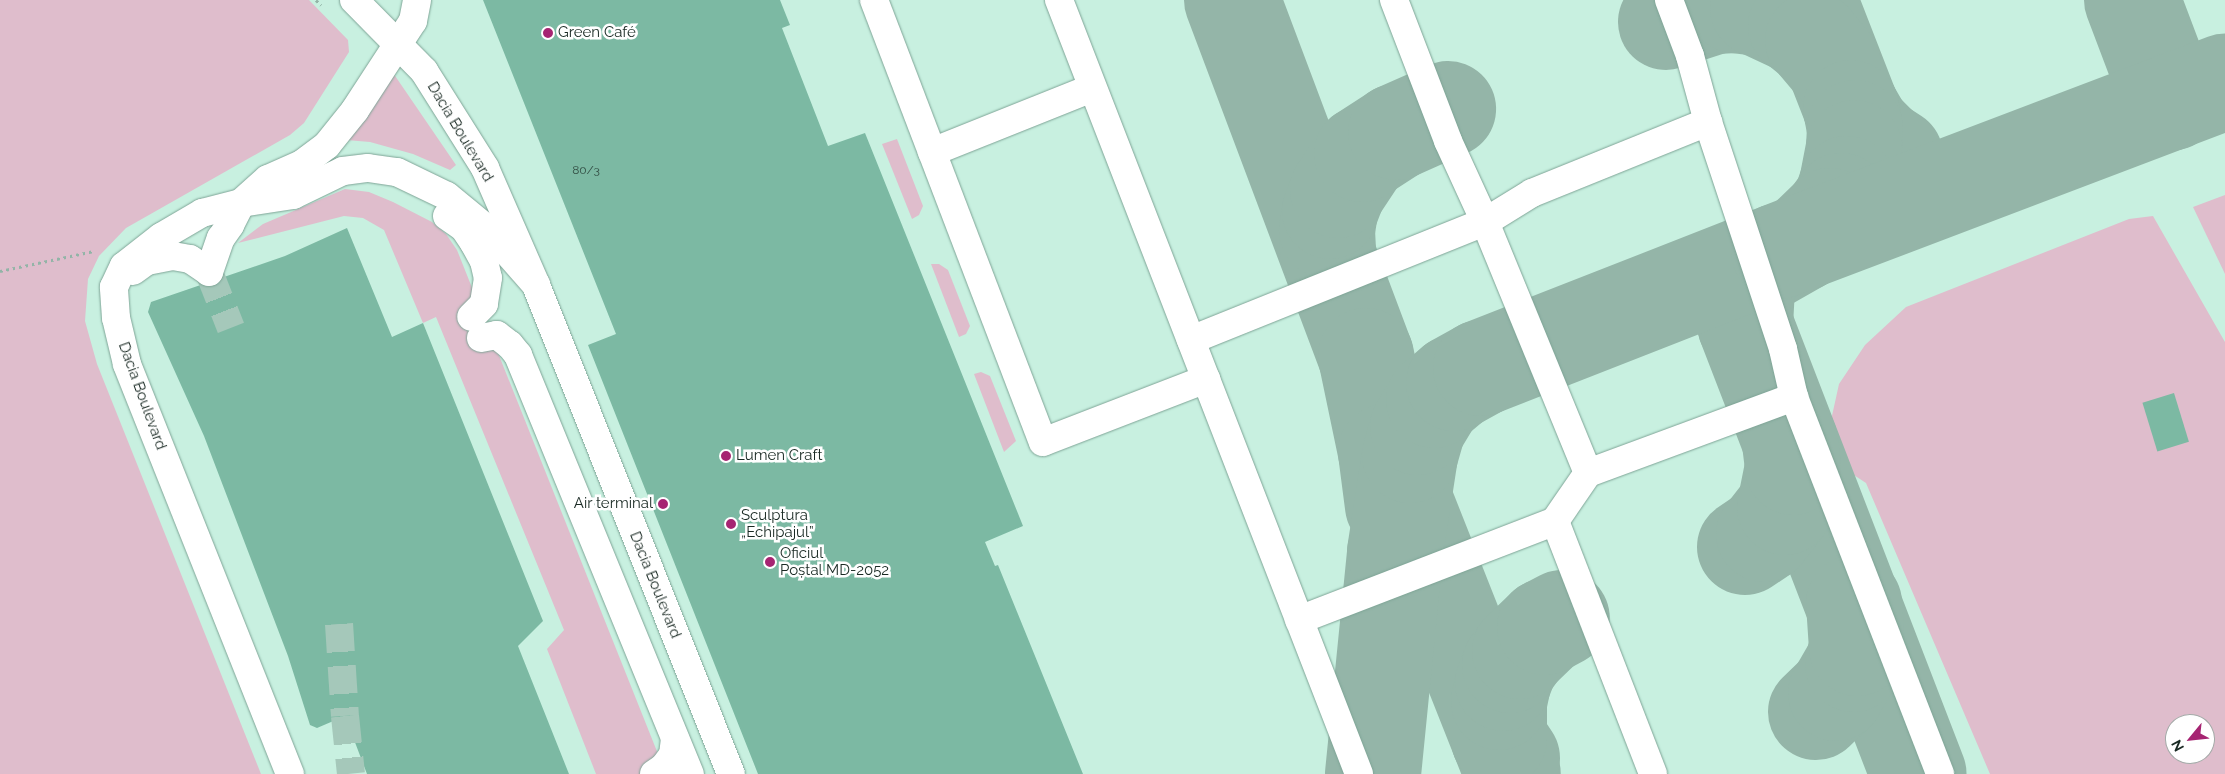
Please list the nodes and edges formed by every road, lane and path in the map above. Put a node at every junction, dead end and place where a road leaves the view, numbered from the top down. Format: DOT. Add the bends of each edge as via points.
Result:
graph roads {
  1 [pos="354,0"];
  2 [pos="417,0"];
  3 [pos="874,0"];
  4 [pos="1059,0"];
  5 [pos="1394,0"];
  6 [pos="1669,0"];
  7 [pos="399,45"];
  8 [pos="1092,88"];
  9 [pos="1708,122"];
  10 [pos="932,152"];
  11 [pos="310,189"];
  12 [pos="241,203"];
  13 [pos="1485,222"];
  14 [pos="103,252"];
  15 [pos="0,271"];
  16 [pos="536,285"];
  17 [pos="114,288"];
  18 [pos="1191,340"];
  19 [pos="1206,379"];
  20 [pos="1794,397"];
  21 [pos="1588,473"];
  22 [pos="1556,521"];
  23 [pos="1299,620"];
  24 [pos="675,739"];
  25 [pos="290,774"];
  26 [pos="654,774"];
  27 [pos="690,774"];
  28 [pos="731,774"];
  29 [pos="1359,774"];
  30 [pos="1653,774"];
  31 [pos="1940,774"];
  1 -- 7 [label="lane, Dacia Boulevard"];
  2 -- 7 [label="lane" via="413,21"];
  3 -- 10 [label="lane"];
  4 -- 8 [label="lane"];
  5 -- 13 [label="lane" via="1448,140"];
  6 -- 9 [label="lane" via="1690,56"];
  7 -- 12 [label="lane" via="327,145 302,164 268,180"];
  7 -- 16 [label="lane, Dacia Boulevard" via="424,71 485,168"];
  8 -- 10 [label="lane"];
  8 -- 18 [label="lane"];
  9 -- 13 [label="lane" via="1532,193"];
  9 -- 20 [label="lane" via="1782,349"];
  10 -- 19 [label="lane" via="1043,442"];
  11 -- 12 [label="lane, Dacia Boulevard" via="276,199"];
  11 -- 16 [label="lane, Dacia Boulevard" via="343,171 368,168 397,172 421,182 472,214"];
  11 -- 24 [label="lane" via="352,182 380,186 438,209 464,228 484,262 488,278 476,328 497,335 518,355"];
  12 -- 17 [label="lane, Dacia Boulevard" via="202,213 161,237 124,266"];
  12 -- 17 [label="lane" via="220,238 209,272 190,259 173,256 147,261"];
  13 -- 18 [label="lane"];
  13 -- 21 [label="lane"];
  14 -- 15 [label="path" via="89,251"];
  16 -- 28 [label="lane, Dacia Boulevard"];
  17 -- 25 [label="lane, Dacia Boulevard" via="116,318 127,364"];
  18 -- 19 [label="lane"];
  19 -- 23 [label="lane"];
  20 -- 21 [label="lane"];
  20 -- 31 [label="lane"];
  21 -- 22 [label="lane"];
  22 -- 23 [label="lane"];
  22 -- 30 [label="lane"];
  23 -- 29 [label="lane"];
  24 -- 26 [label="lane" via="673,755"];
  24 -- 27 [label="lane"];
}
